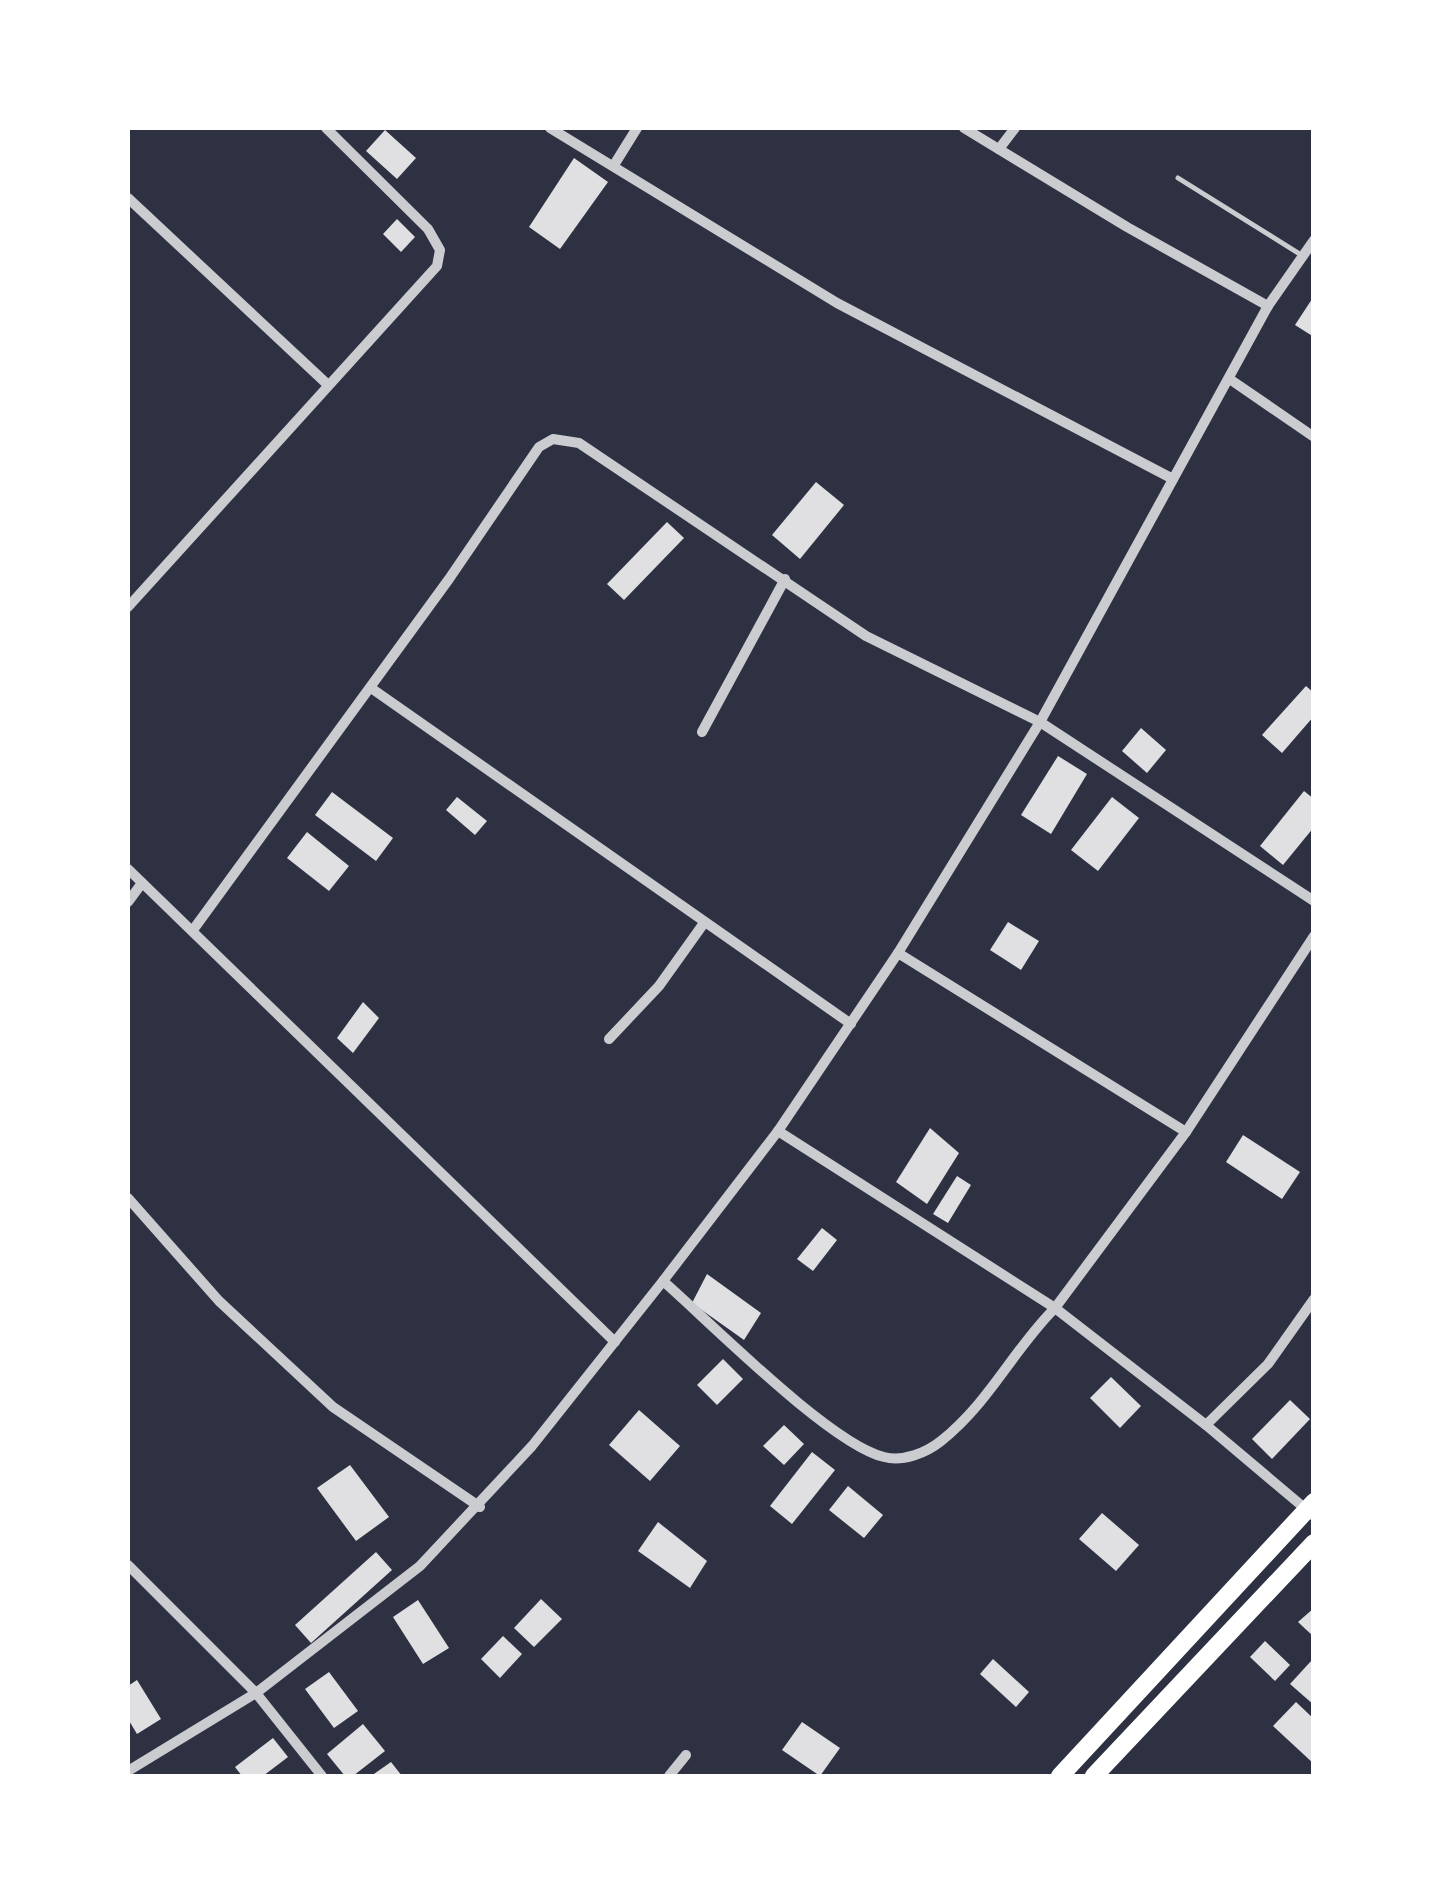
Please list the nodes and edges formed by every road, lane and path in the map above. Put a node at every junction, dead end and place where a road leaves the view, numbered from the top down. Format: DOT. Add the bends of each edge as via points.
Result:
graph roads {
  1 [pos="326,128"];
  2 [pos="550,128"];
  3 [pos="637,128"];
  4 [pos="964,128"];
  5 [pos="1015,128"];
  6 [pos="999,149"];
  7 [pos="614,165"];
  8 [pos="1178,178"];
  9 [pos="128,198"];
  10 [pos="1314,240"];
  11 [pos="1302,256"];
  12 [pos="1268,306"];
  13 [pos="1230,380"];
  14 [pos="328,384"];
  15 [pos="1314,437"];
  16 [pos="1173,479"];
  17 [pos="785,580"];
  18 [pos="128,607"];
  19 [pos="371,688"];
  20 [pos="1040,722"];
  21 [pos="702,732"];
  22 [pos="128,869"];
  23 [pos="142,883"];
  24 [pos="1314,901"];
  25 [pos="128,902"];
  26 [pos="704,923"];
  27 [pos="193,930"];
  28 [pos="1314,936"];
  29 [pos="898,953"];
  30 [pos="851,1024"];
  31 [pos="609,1039"];
  32 [pos="778,1132"];
  33 [pos="1186,1132"];
  34 [pos="128,1198"];
  35 [pos="663,1281"];
  36 [pos="1314,1299"];
  37 [pos="1056,1308"];
  38 [pos="615,1342"];
  39 [pos="1206,1425"];
  40 [pos="480,1507"];
  41 [pos="1311,1509"];
  42 [pos="1314,1544"];
  43 [pos="128,1565"];
  44 [pos="256,1693"];
  45 [pos="686,1755"];
  46 [pos="128,1771"];
  47 [pos="1102,1774"];
  48 [pos="322,1776"];
  49 [pos="669,1776"];
  50 [pos="1060,1776"];
  1 -- 14 [label="street" via="428,229 440,250 437,266"];
  2 -- 7 [label="street"];
  3 -- 7 [label="street"];
  4 -- 6 [label="street"];
  5 -- 6 [label="street"];
  6 -- 12 [label="street"];
  7 -- 16 [label="street" via="837,303"];
  8 -- 11 [label="lane"];
  9 -- 14 [label="street"];
  10 -- 11 [label="street"];
  11 -- 12 [label="street"];
  12 -- 13 [label="street"];
  13 -- 15 [label="street"];
  13 -- 16 [label="street"];
  14 -- 18 [label="street"];
  16 -- 20 [label="street"];
  17 -- 19 [label="street" via="578,443 552,438 539,447"];
  17 -- 20 [label="street" via="866,636"];
  17 -- 21 [label="street"];
  19 -- 26 [label="street"];
  19 -- 27 [label="street"];
  20 -- 24 [label="street"];
  20 -- 29 [label="street"];
  22 -- 23 [label="street"];
  23 -- 25 [label="street"];
  23 -- 27 [label="street"];
  26 -- 30 [label="street"];
  26 -- 31 [label="street" via="659,986"];
  27 -- 38 [label="street"];
  28 -- 33 [label="street"];
  29 -- 30 [label="street"];
  29 -- 33 [label="street"];
  30 -- 32 [label="street"];
  32 -- 35 [label="street"];
  32 -- 37 [label="street"];
  33 -- 37 [label="street"];
  34 -- 40 [label="street" via="219,1301 333,1407"];
  35 -- 37 [label="street" via="824,1423 885,1458 912,1457 938,1443 987,1399 1033,1330"];
  35 -- 38 [label="street"];
  36 -- 39 [label="street" via="1268,1364"];
  37 -- 39 [label="street"];
  38 -- 40 [label="street"];
  39 -- 41 [label="street"];
  40 -- 44 [label="street" via="420,1566"];
  41 -- 50 [label="highway"];
  42 -- 47 [label="highway"];
  43 -- 44 [label="street"];
  44 -- 46 [label="street"];
  44 -- 48 [label="street"];
  45 -- 49 [label="street"];
}
